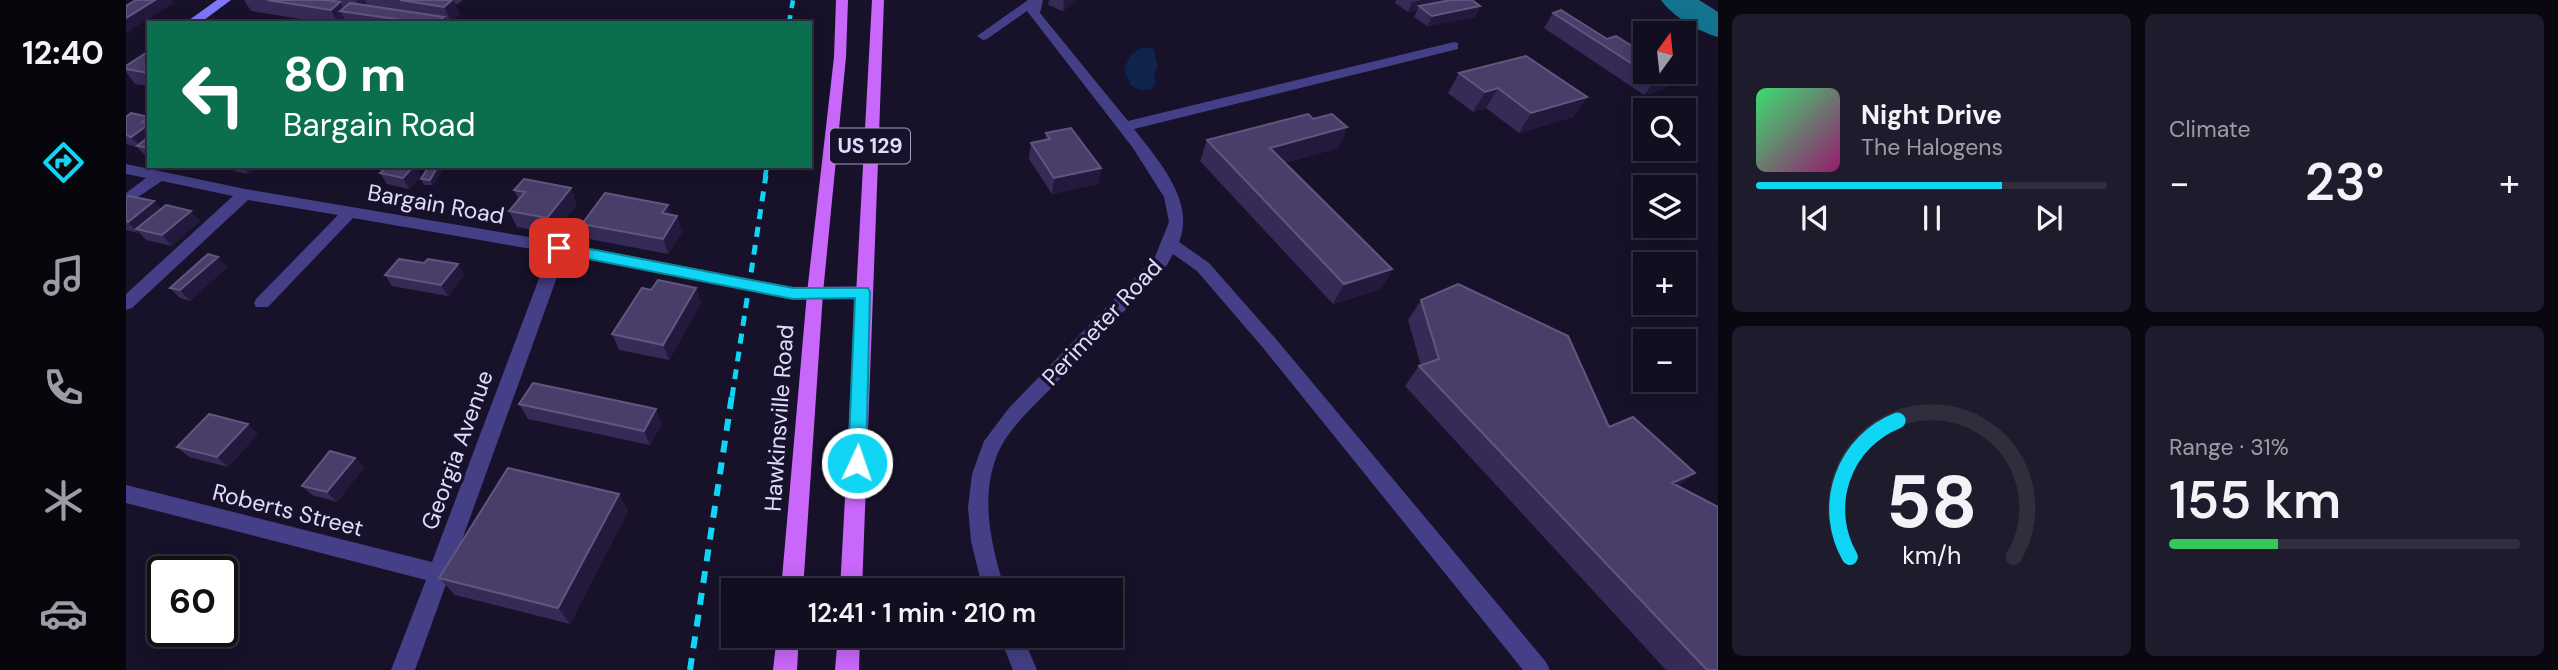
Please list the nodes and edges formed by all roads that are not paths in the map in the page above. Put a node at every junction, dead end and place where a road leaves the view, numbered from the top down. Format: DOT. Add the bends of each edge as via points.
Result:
graph roads {
  1 [pos="225,0"];
  2 [pos="842,0"];
  3 [pos="877,0"];
  4 [pos="1037,0"];
  5 [pos="194,21"];
  6 [pos="983,36"];
  7 [pos="1454,46"];
  8 [pos="1123,127"];
  9 [pos="126,169"];
  10 [pos="159,176"];
  11 [pos="245,194"];
  12 [pos="126,200"];
  13 [pos="350,212"];
  14 [pos="1171,244"];
  15 [pos="559,248"];
  16 [pos="863,292"];
  17 [pos="815,293"];
  18 [pos="262,303"];
  19 [pos="126,304"];
  20 [pos="126,494"];
  21 [pos="438,573"];
  22 [pos="793,578"];
  23 [pos="851,578"];
  24 [pos="991,578"];
  25 [pos="787,648"];
  26 [pos="848,648"];
  27 [pos="1016,648"];
  28 [pos="404,670"];
  29 [pos="785,670"];
  30 [pos="847,670"];
  31 [pos="1025,670"];
  32 [pos="1538,670"];
  1 -- 5 [label="main road"];
  2 -- 17 [label="main road, Hawkinsville Road / US 129"];
  3 -- 16 [label="main road, US 129"];
  4 -- 6 [label="street"];
  4 -- 8 [label="street, Perimeter Road" via="1034,14"];
  7 -- 8 [label="street"];
  8 -- 14 [label="street, Perimeter Road" via="1156,169 1174,202 1176,225"];
  9 -- 10 [label="street, Bargain Road"];
  10 -- 11 [label="street, Bargain Road"];
  10 -- 12 [label="street"];
  11 -- 13 [label="street, Bargain Road"];
  11 -- 19 [label="street"];
  13 -- 15 [label="street, Bargain Road"];
  13 -- 18 [label="street"];
  14 -- 24 [label="street, Perimeter Road" via="1161,261 1016,414 987,456 978,516"];
  14 -- 32 [label="street" via="1203,267 1262,334"];
  15 -- 17 [label="street, Bargain Road" via="793,293"];
  15 -- 21 [label="street, Georgia Avenue"];
  16 -- 17 [label="street, Bargain Road"];
  16 -- 23 [label="main road, US 129"];
  17 -- 22 [label="main road, Hawkinsville Road / US 129"];
  20 -- 21 [label="street, Roberts Street"];
  21 -- 28 [label="street, Georgia Avenue"];
  25 -- 29 [label="main road"];
  26 -- 30 [label="main road"];
  27 -- 31 [label="street"];
}
